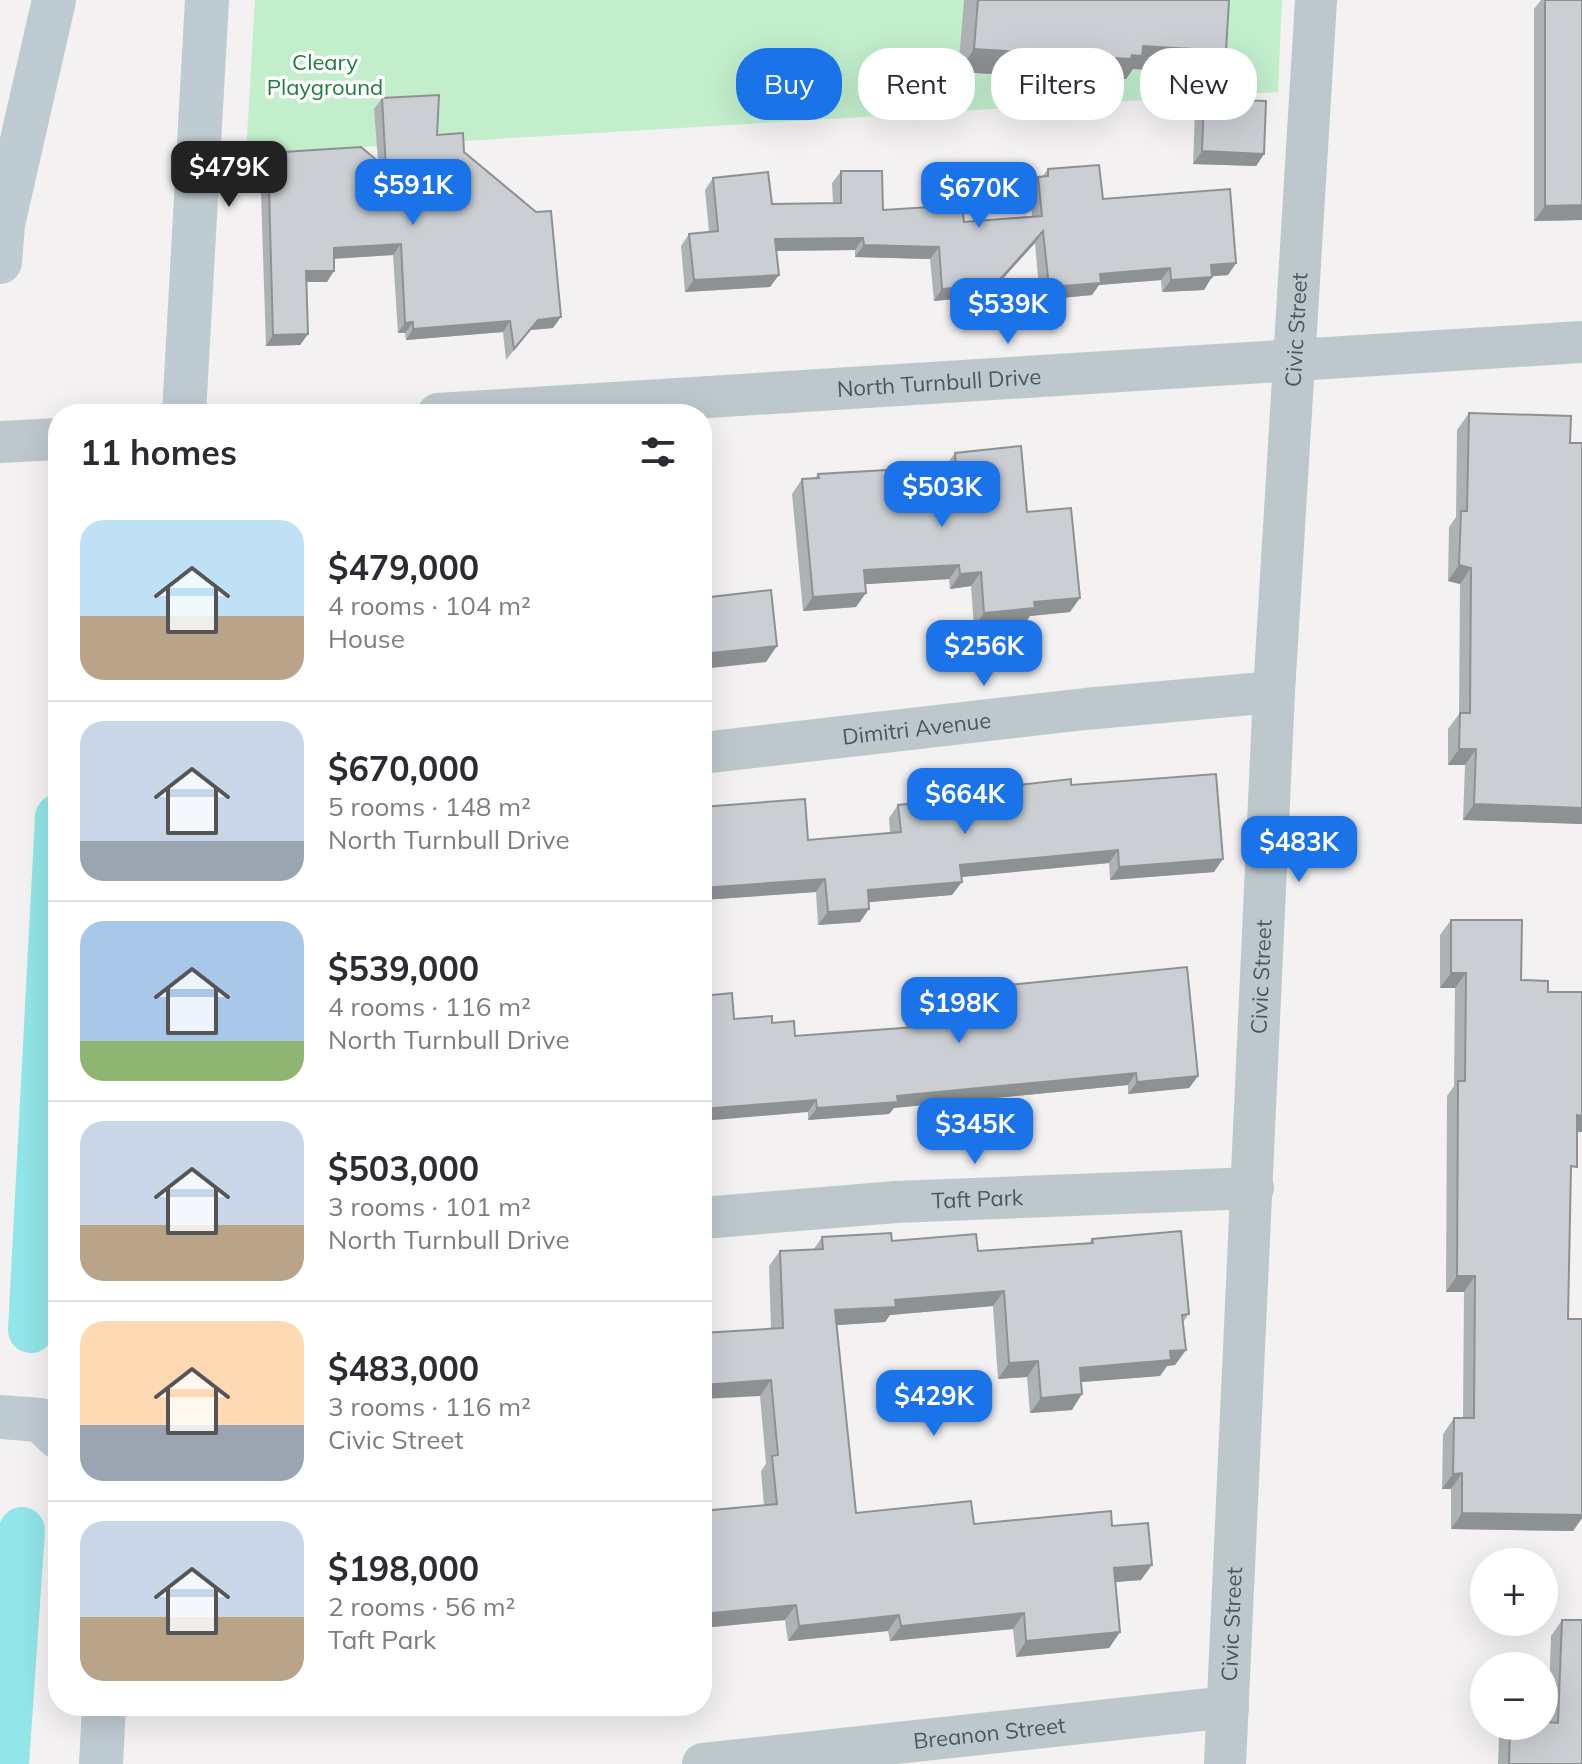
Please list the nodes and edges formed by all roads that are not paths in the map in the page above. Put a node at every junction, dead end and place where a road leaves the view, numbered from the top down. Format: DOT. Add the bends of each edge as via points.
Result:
graph roads {
  1 [pos="54,0"];
  2 [pos="207,0"];
  3 [pos="1316,0"];
  4 [pos="0,262"];
  5 [pos="1582,342"];
  6 [pos="1293,361"];
  7 [pos="185,404"];
  8 [pos="599,404"];
  9 [pos="48,440"];
  10 [pos="0,442"];
  11 [pos="1274,692"];
  12 [pos="712,752"];
  13 [pos="1253,1188"];
  14 [pos="712,1217"];
  15 [pos="0,1417"];
  16 [pos="48,1428"];
  17 [pos="1228,1707"];
  18 [pos="103,1716"];
  19 [pos="101,1764"];
  20 [pos="703,1764"];
  21 [pos="1225,1764"];
  1 -- 4 [label="main road" via="3,224"];
  2 -- 7 [label="main road"];
  3 -- 6 [label="street, Civic Street"];
  5 -- 6 [label="street, North Turnbull Drive"];
  6 -- 8 [label="street, North Turnbull Drive"];
  6 -- 11 [label="street, Civic Street"];
  9 -- 10 [label="street"];
  11 -- 12 [label="street, Dimitri Avenue"];
  11 -- 13 [label="street, Civic Street"];
  13 -- 14 [label="street, Taft Park" via="896,1202"];
  13 -- 17 [label="street, Civic Street"];
  15 -- 16 [label="main road" via="40,1420"];
  17 -- 20 [label="street, Breanon Street"];
  17 -- 21 [label="street, Civic Street"];
  18 -- 19 [label="main road"];
}
